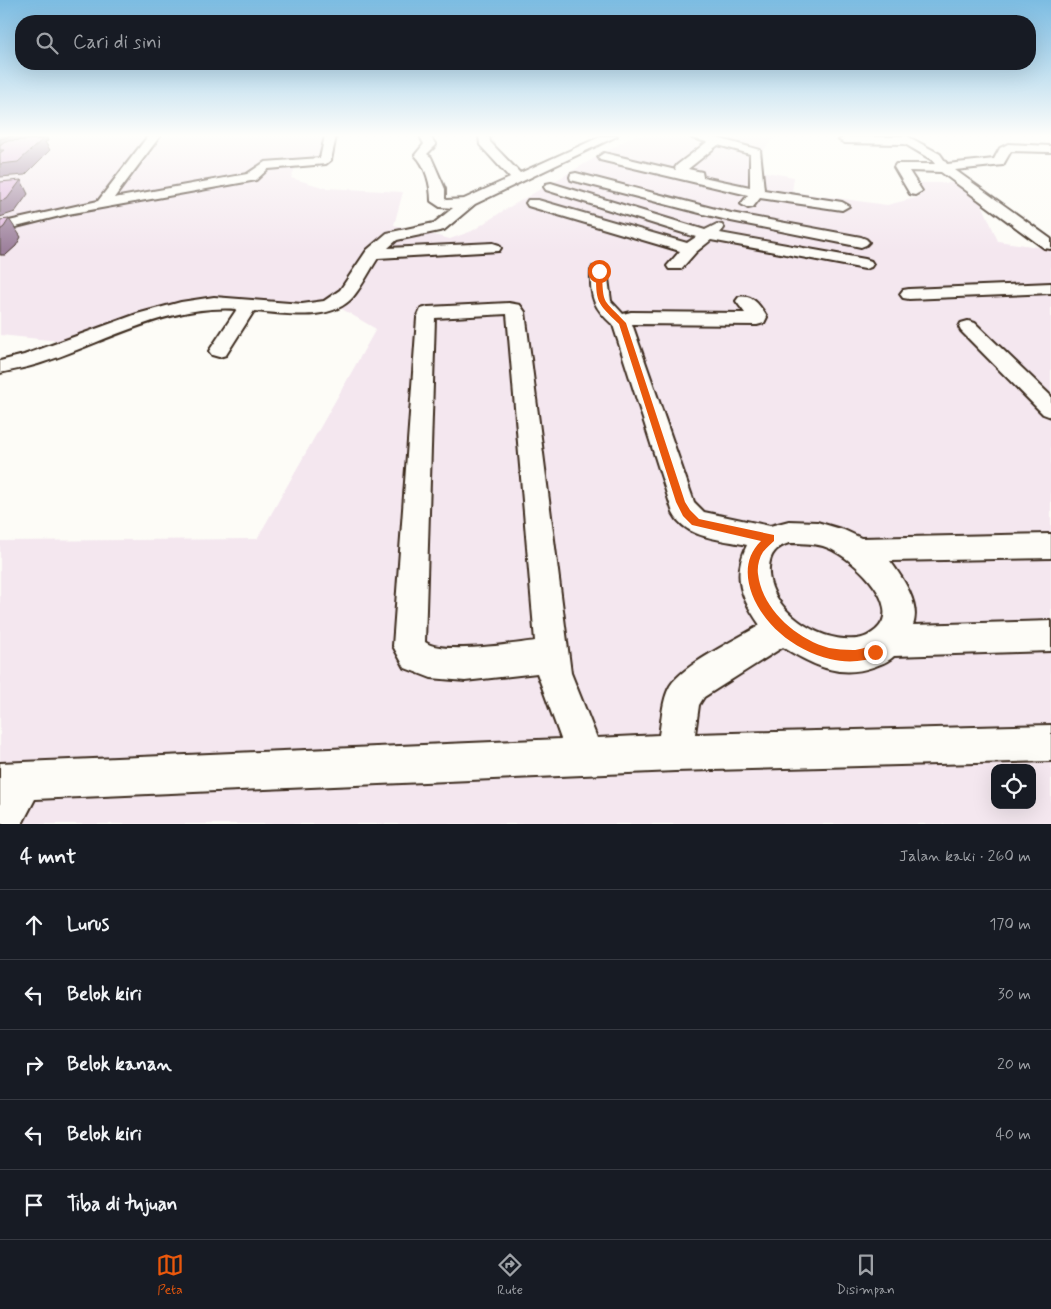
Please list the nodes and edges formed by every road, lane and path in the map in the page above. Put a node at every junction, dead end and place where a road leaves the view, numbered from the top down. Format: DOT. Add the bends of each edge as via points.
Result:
graph roads {
  1 [pos="125,174"];
  2 [pos="254,174"];
  3 [pos="432,174"];
  4 [pos="515,174"];
  5 [pos="528,174"];
  6 [pos="663,174"];
  7 [pos="697,174"];
  8 [pos="755,174"];
  9 [pos="904,174"];
  10 [pos="952,174"];
  11 [pos="576,177"];
  12 [pos="518,178"];
  13 [pos="551,187"];
  14 [pos="915,191"];
  15 [pos="755,196"];
  16 [pos="533,202"];
  17 [pos="468,203"];
  18 [pos="102,204"];
  19 [pos="842,206"];
  20 [pos="731,217"];
  21 [pos="0,226"];
  22 [pos="707,235"];
  23 [pos="861,242"];
  24 [pos="1050,245"];
  25 [pos="493,248"];
  26 [pos="690,249"];
  27 [pos="373,253"];
  28 [pos="865,264"];
  29 [pos="675,266"];
  30 [pos="599,271"];
  31 [pos="1051,288"];
  32 [pos="909,294"];
  33 [pos="745,301"];
  34 [pos="1051,302"];
  35 [pos="249,304"];
  36 [pos="954,304"];
  37 [pos="622,323"];
  38 [pos="968,328"];
  39 [pos="219,351"];
  40 [pos="0,367"];
  41 [pos="1051,409"];
  42 [pos="770,538"];
  43 [pos="1051,546"];
  44 [pos="858,550"];
  45 [pos="783,629"];
  46 [pos="1051,636"];
  47 [pos="891,642"];
  48 [pos="552,655"];
  49 [pos="1051,743"];
  50 [pos="675,753"];
  51 [pos="586,757"];
  52 [pos="12,781"];
  53 [pos="0,824"];
  1 -- 18 [label="street"];
  2 -- 18 [label="street"];
  3 -- 17 [label="street" via="438,189 438,201 445,204"];
  4 -- 12 [label="street"];
  5 -- 12 [label="street"];
  6 -- 15 [label="street"];
  7 -- 15 [label="street"];
  8 -- 15 [label="street"];
  9 -- 14 [label="street"];
  10 -- 24 [label="street"];
  11 -- 20 [label="street"];
  12 -- 17 [label="street"];
  13 -- 22 [label="street"];
  15 -- 19 [label="street"];
  15 -- 20 [label="street"];
  16 -- 26 [label="street"];
  17 -- 27 [label="street" via="438,227 394,235"];
  18 -- 21 [label="street"];
  20 -- 22 [label="street"];
  20 -- 23 [label="street"];
  22 -- 26 [label="street"];
  22 -- 28 [label="street"];
  25 -- 27 [label="street"];
  26 -- 29 [label="street"];
  27 -- 35 [label="street" via="346,294 329,306 302,309"];
  30 -- 37 [label="street" via="599,298"];
  31 -- 32 [label="street"];
  33 -- 37 [label="street" via="757,319 631,318"];
  34 -- 36 [label="street"];
  35 -- 39 [label="street"];
  35 -- 40 [label="street" via="214,302 181,307 30,360"];
  37 -- 42 [label="street" via="686,513 696,522"];
  38 -- 41 [label="street"];
  42 -- 44 [label="street" via="789,532 811,532 834,538"];
  42 -- 45 [label="street" via="758,550 752,567 754,587 765,609"];
  43 -- 44 [label="street"];
  44 -- 47 [label="street" via="877,566 891,585 899,605 899,625"];
  45 -- 47 [label="street" via="805,644 830,653 854,656 875,652"];
  45 -- 50 [label="street" via="692,685 682,699"];
  46 -- 47 [label="street"];
  48 -- 48 [label="street" via="440,664 417,657 409,646 428,313 509,308 516,312"];
  48 -- 51 [label="street" via="554,673"];
  49 -- 50 [label="street"];
  50 -- 51 [label="street"];
  51 -- 52 [label="street"];
  52 -- 53 [label="street"];
}
